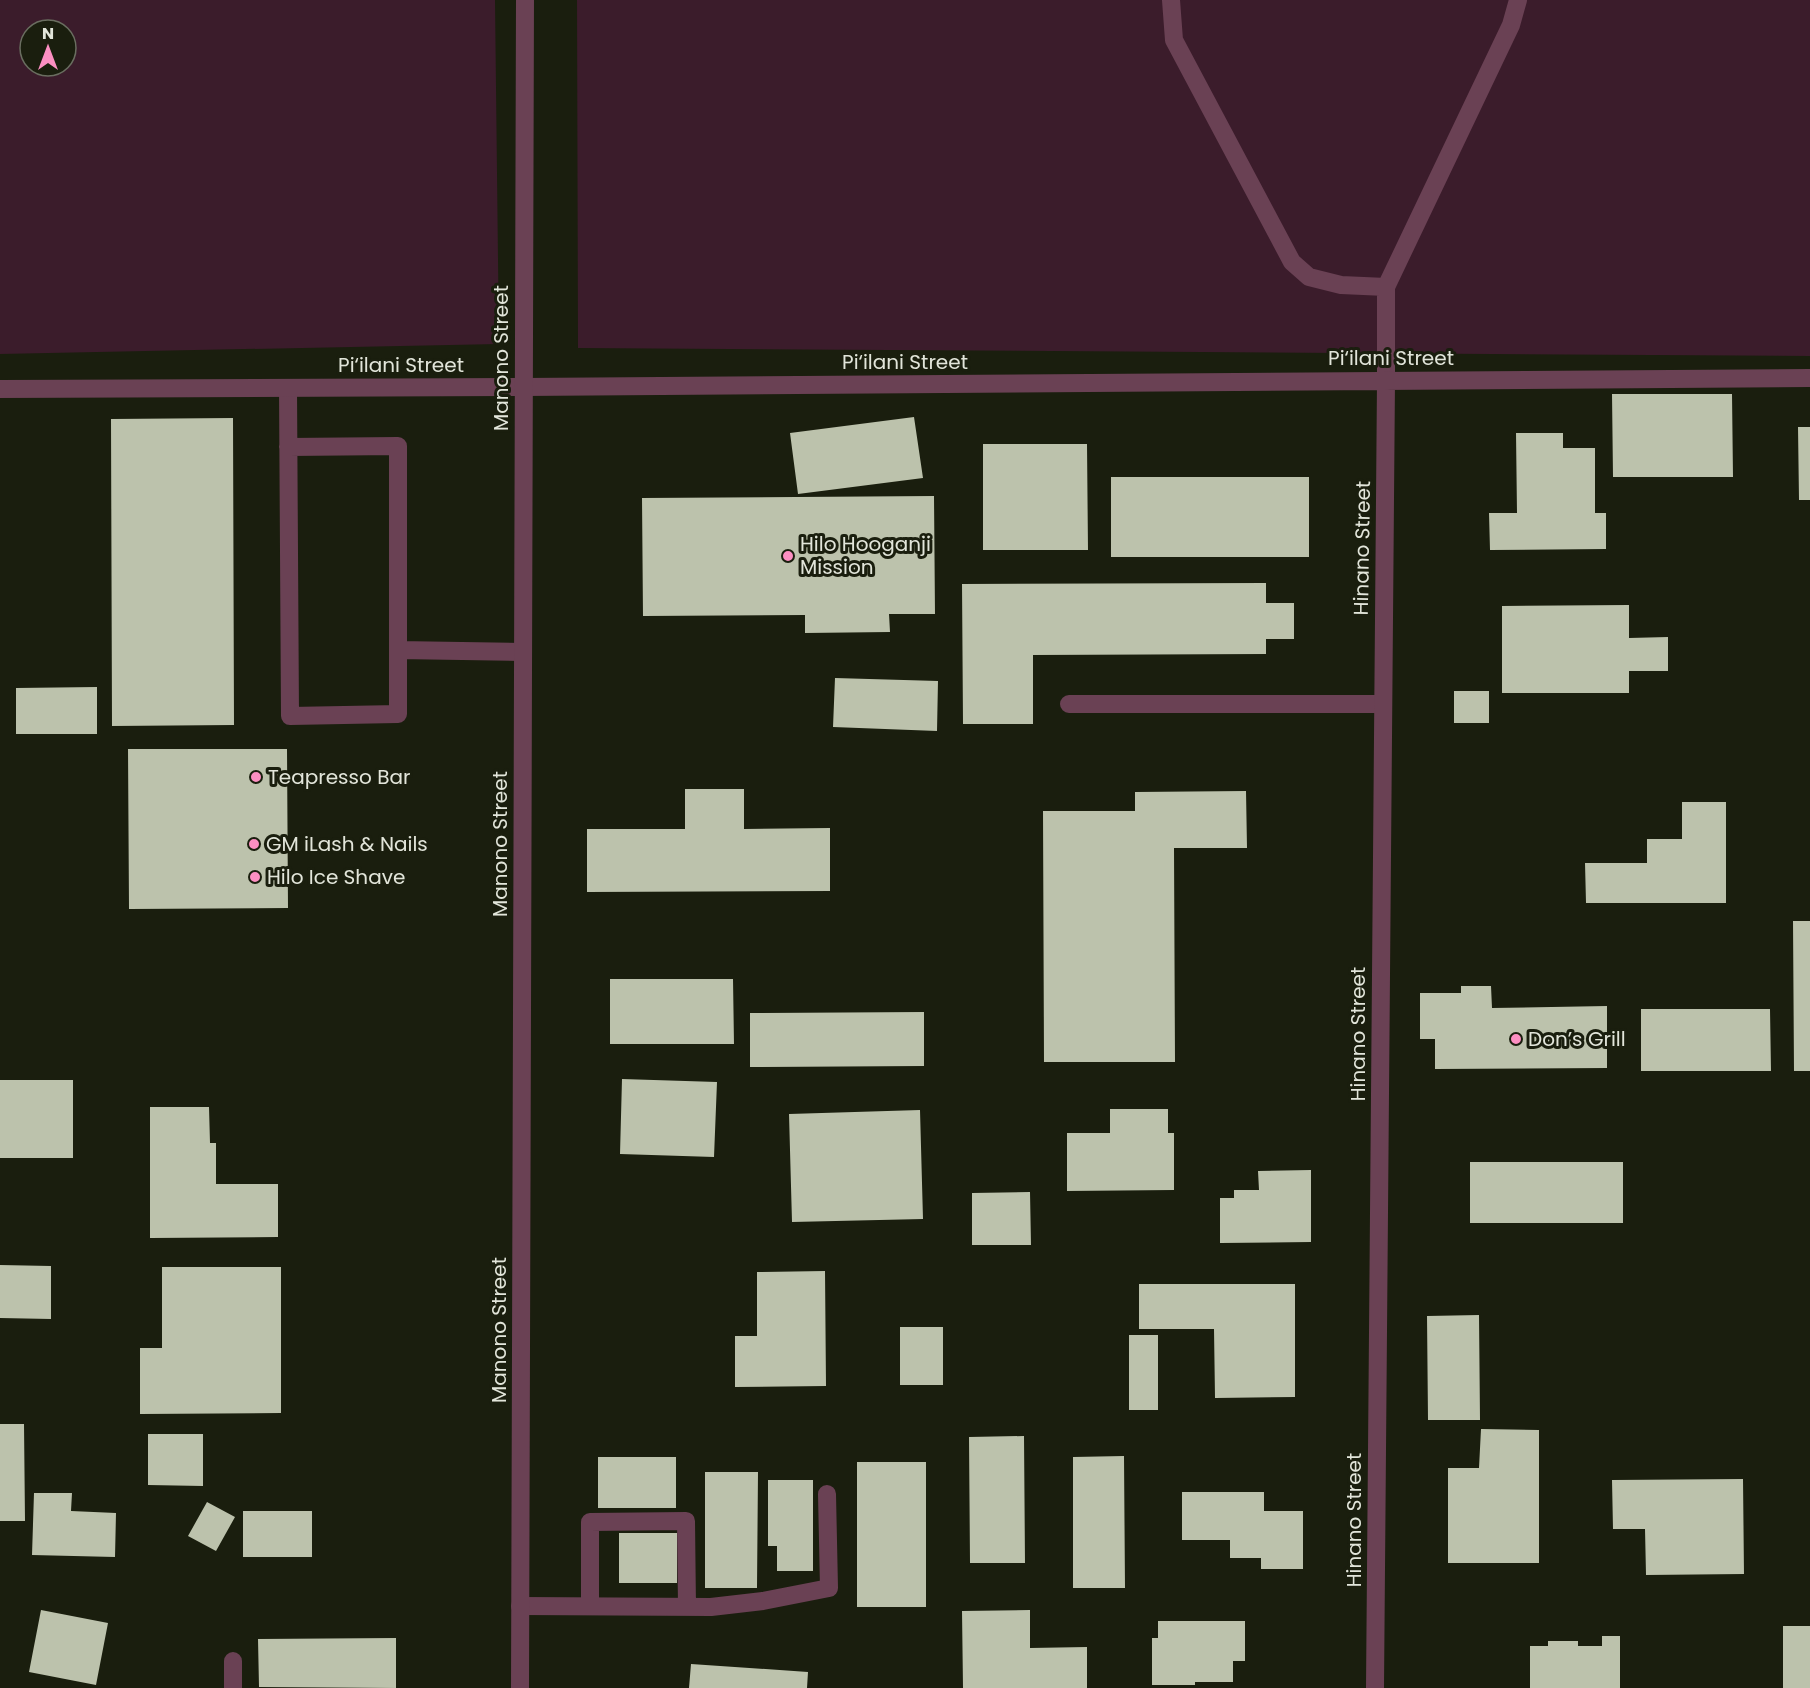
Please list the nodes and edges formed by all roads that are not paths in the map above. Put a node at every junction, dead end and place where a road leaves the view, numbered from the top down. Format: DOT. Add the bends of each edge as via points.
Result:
graph roads {
  1 [pos="525,0"];
  2 [pos="1171,0"];
  3 [pos="1518,0"];
  4 [pos="1386,287"];
  5 [pos="1810,378"];
  6 [pos="1386,381"];
  7 [pos="524,387"];
  8 [pos="288,388"];
  9 [pos="0,389"];
  10 [pos="288,447"];
  11 [pos="398,650"];
  12 [pos="523,652"];
  13 [pos="1069,704"];
  14 [pos="1383,704"];
  15 [pos="827,1494"];
  16 [pos="520,1606"];
  17 [pos="590,1606"];
  18 [pos="687,1607"];
  19 [pos="233,1660"];
  20 [pos="233,1688"];
  21 [pos="520,1688"];
  22 [pos="1375,1688"];
  1 -- 7 [label="street, Manono Street"];
  2 -- 4 [label="street" via="1174,40 1292,262 1309,277 1341,285"];
  3 -- 4 [label="street" via="1511,25"];
  4 -- 6 [label="street, Hinano Street"];
  5 -- 6 [label="street, Pi‘ilani Street"];
  6 -- 7 [label="street, Pi‘ilani Street"];
  6 -- 14 [label="street, Hinano Street"];
  7 -- 8 [label="street, Pi‘ilani Street"];
  7 -- 12 [label="street, Manono Street"];
  8 -- 9 [label="street, Pi‘ilani Street"];
  8 -- 10 [label="street"];
  10 -- 11 [label="street" via="398,446"];
  10 -- 11 [label="street" via="290,716 398,714"];
  11 -- 12 [label="street"];
  12 -- 16 [label="street, Manono Street"];
  13 -- 14 [label="street"];
  14 -- 22 [label="street, Hinano Street"];
  15 -- 18 [label="street" via="829,1588 763,1601"];
  16 -- 17 [label="street"];
  16 -- 21 [label="street, Manono Street"];
  17 -- 18 [label="street"];
  17 -- 18 [label="street" via="590,1522 686,1521"];
  19 -- 20 [label="street"];
}
